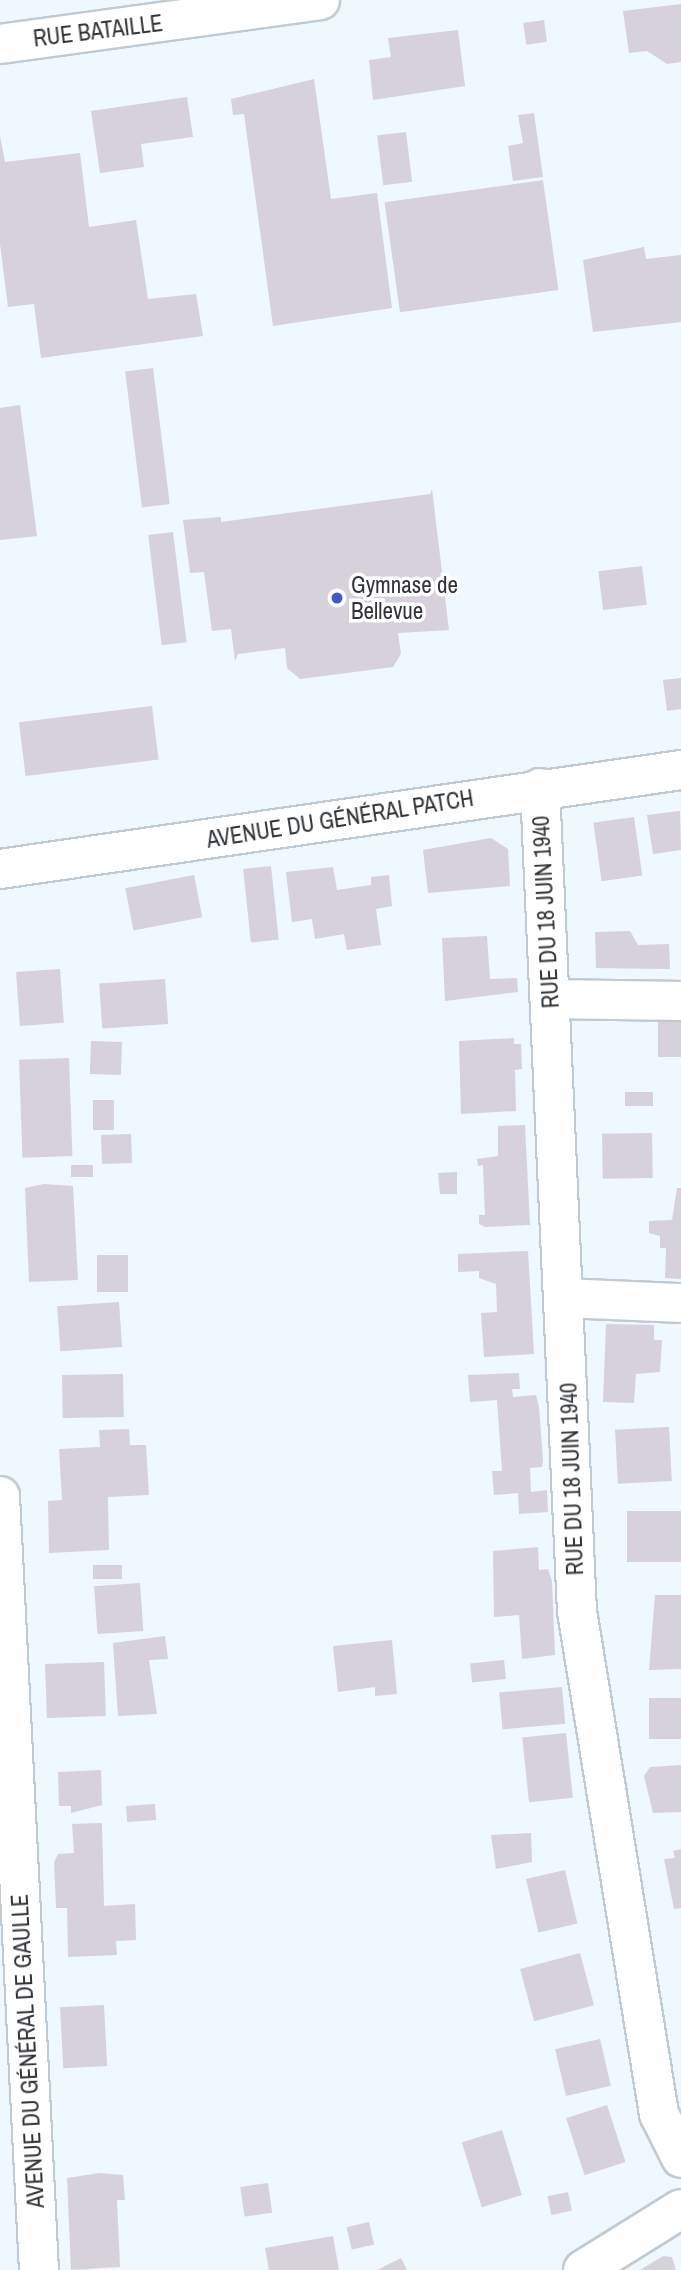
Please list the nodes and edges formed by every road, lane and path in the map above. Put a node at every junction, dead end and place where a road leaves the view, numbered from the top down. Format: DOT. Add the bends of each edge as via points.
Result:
graph roads {
  1 [pos="320,0"];
  2 [pos="0,44"];
  3 [pos="681,770"];
  4 [pos="540,788"];
  5 [pos="0,869"];
  6 [pos="550,999"];
  7 [pos="681,1000"];
  8 [pos="565,1298"];
  9 [pos="681,1303"];
  10 [pos="0,1496"];
  11 [pos="681,2158"];
  12 [pos="681,2208"];
  13 [pos="40,2270"];
  14 [pos="583,2270"];
  1 -- 2 [label="street, RUE BATAILLE"];
  3 -- 4 [label="street, AVENUE DU GÉNÉRAL PATCH"];
  4 -- 5 [label="street, AVENUE DU GÉNÉRAL PATCH"];
  4 -- 6 [label="street, RUE DU 18 JUIN 1940"];
  6 -- 7 [label="street"];
  6 -- 8 [label="street, RUE DU 18 JUIN 1940"];
  8 -- 9 [label="street"];
  8 -- 11 [label="street, RUE DU 18 JUIN 1940" via="577,1611 659,2114"];
  10 -- 13 [label="street, AVENUE DU GÉNÉRAL DE GAULLE"];
  12 -- 14 [label="street"];
}
